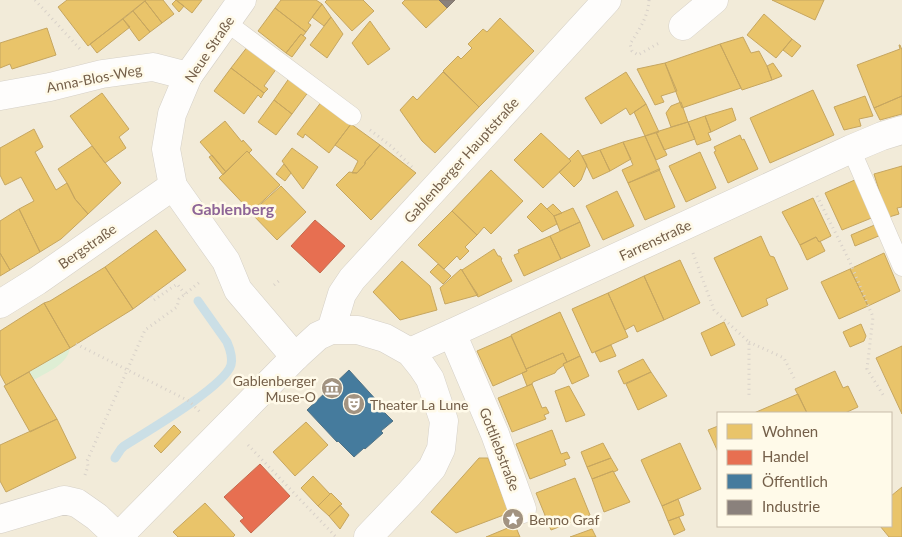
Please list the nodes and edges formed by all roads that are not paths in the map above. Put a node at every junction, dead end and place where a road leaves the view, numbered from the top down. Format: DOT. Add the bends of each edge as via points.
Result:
graph roads {
  1 [pos="242,0"];
  2 [pos="607,0"];
  3 [pos="714,0"];
  4 [pos="226,22"];
  5 [pos="683,26"];
  6 [pos="188,76"];
  7 [pos="0,96"];
  8 [pos="352,116"];
  9 [pos="902,130"];
  10 [pos="851,149"];
  11 [pos="173,186"];
  12 [pos="902,267"];
  13 [pos="0,304"];
  14 [pos="331,330"];
  15 [pos="452,334"];
  16 [pos="410,352"];
  17 [pos="295,357"];
  18 [pos="522,509"];
  19 [pos="0,519"];
  20 [pos="118,537"];
  21 [pos="368,537"];
  1 -- 4 [label="street, Neue Straße"];
  2 -- 14 [label="street, Gablenberger Hauptstraße" via="352,279 342,294"];
  3 -- 5 [label="street"];
  4 -- 6 [label="street, Neue Straße"];
  4 -- 8 [label="lane"];
  6 -- 7 [label="street, Anna-Blos-Weg" via="153,67 102,74"];
  6 -- 11 [label="street, Neue Straße" via="172,114 166,149"];
  9 -- 10 [label="street, Farrenstraße"];
  10 -- 12 [label="lane"];
  10 -- 15 [label="street, Farrenstraße"];
  11 -- 13 [label="street, Bergstraße"];
  11 -- 17 [label="street, Neue Straße" via="226,261 238,290"];
  14 -- 16 [label="street" via="358,330 385,338"];
  14 -- 17 [label="street" via="318,336"];
  15 -- 16 [label="street, Farrenstraße"];
  15 -- 18 [label="street, Gottliebstraße" via="495,434"];
  16 -- 21 [label="street" via="430,379 444,421 441,449 432,468"];
  17 -- 20 [label="street"];
  19 -- 20 [label="street" via="64,500 77,503"];
}
